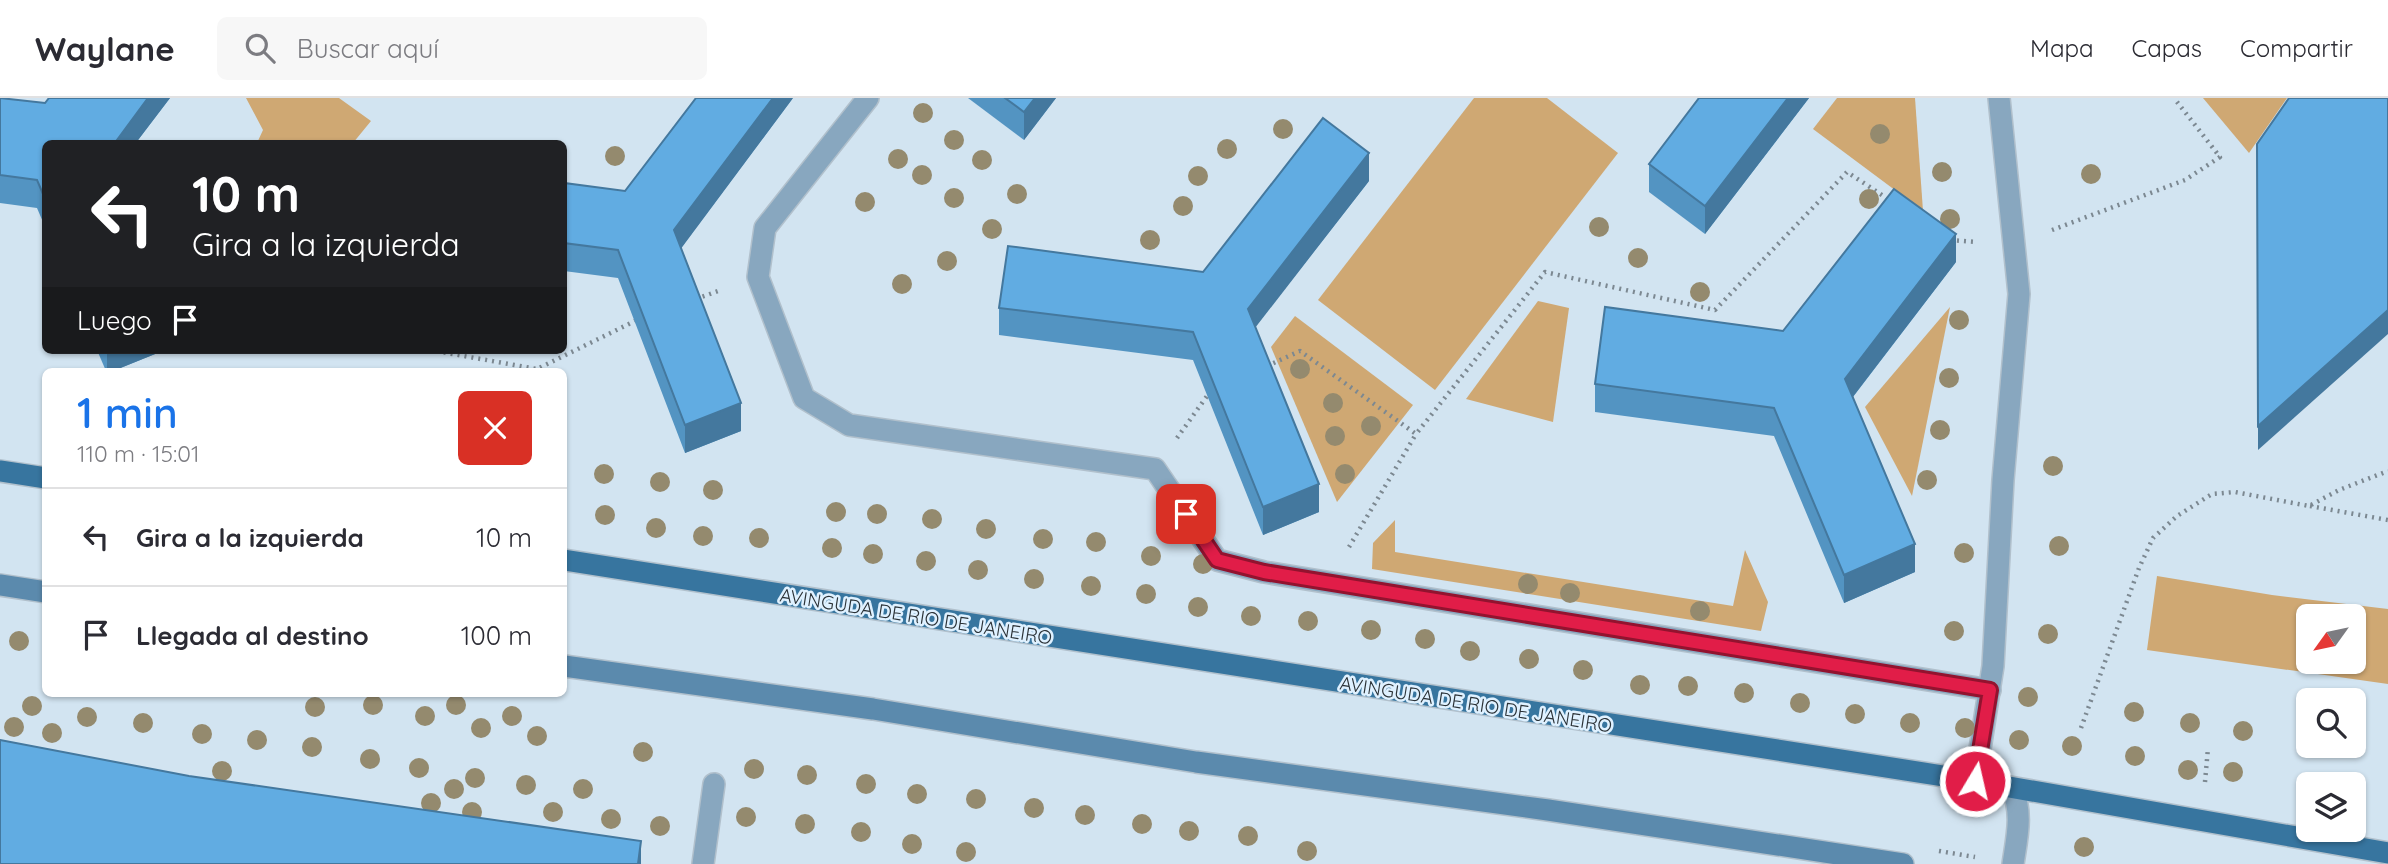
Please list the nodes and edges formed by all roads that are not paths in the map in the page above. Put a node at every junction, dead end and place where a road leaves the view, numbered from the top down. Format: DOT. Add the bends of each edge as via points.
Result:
graph roads {
  1 [pos="868,98"];
  2 [pos="1998,98"];
  3 [pos="0,471"];
  4 [pos="42,477"];
  5 [pos="567,560"];
  6 [pos="0,585"];
  7 [pos="42,591"];
  8 [pos="567,666"];
  9 [pos="1990,690"];
  10 [pos="1975,781"];
  11 [pos="714,784"];
  12 [pos="2012,788"];
  13 [pos="2388,853"];
  14 [pos="704,864"];
  15 [pos="1903,864"];
  16 [pos="2013,864"];
  1 -- 9 [label="street" via="765,228 758,277 804,398 849,425 1155,469 1217,560 1264,572"];
  2 -- 9 [label="street" via="2019,294"];
  3 -- 4 [label="main road"];
  5 -- 10 [label="main road, AVINGUDA DE RIO DE JANEIRO"];
  6 -- 7 [label="main road"];
  8 -- 15 [label="main road"];
  9 -- 10 [label="street"];
  10 -- 12 [label="main road, AVINGUDA DE RIO DE JANEIRO"];
  11 -- 14 [label="street"];
  12 -- 13 [label="main road, AVINGUDA DE RIO DE JANEIRO"];
  12 -- 16 [label="street" via="2019,822"];
}
